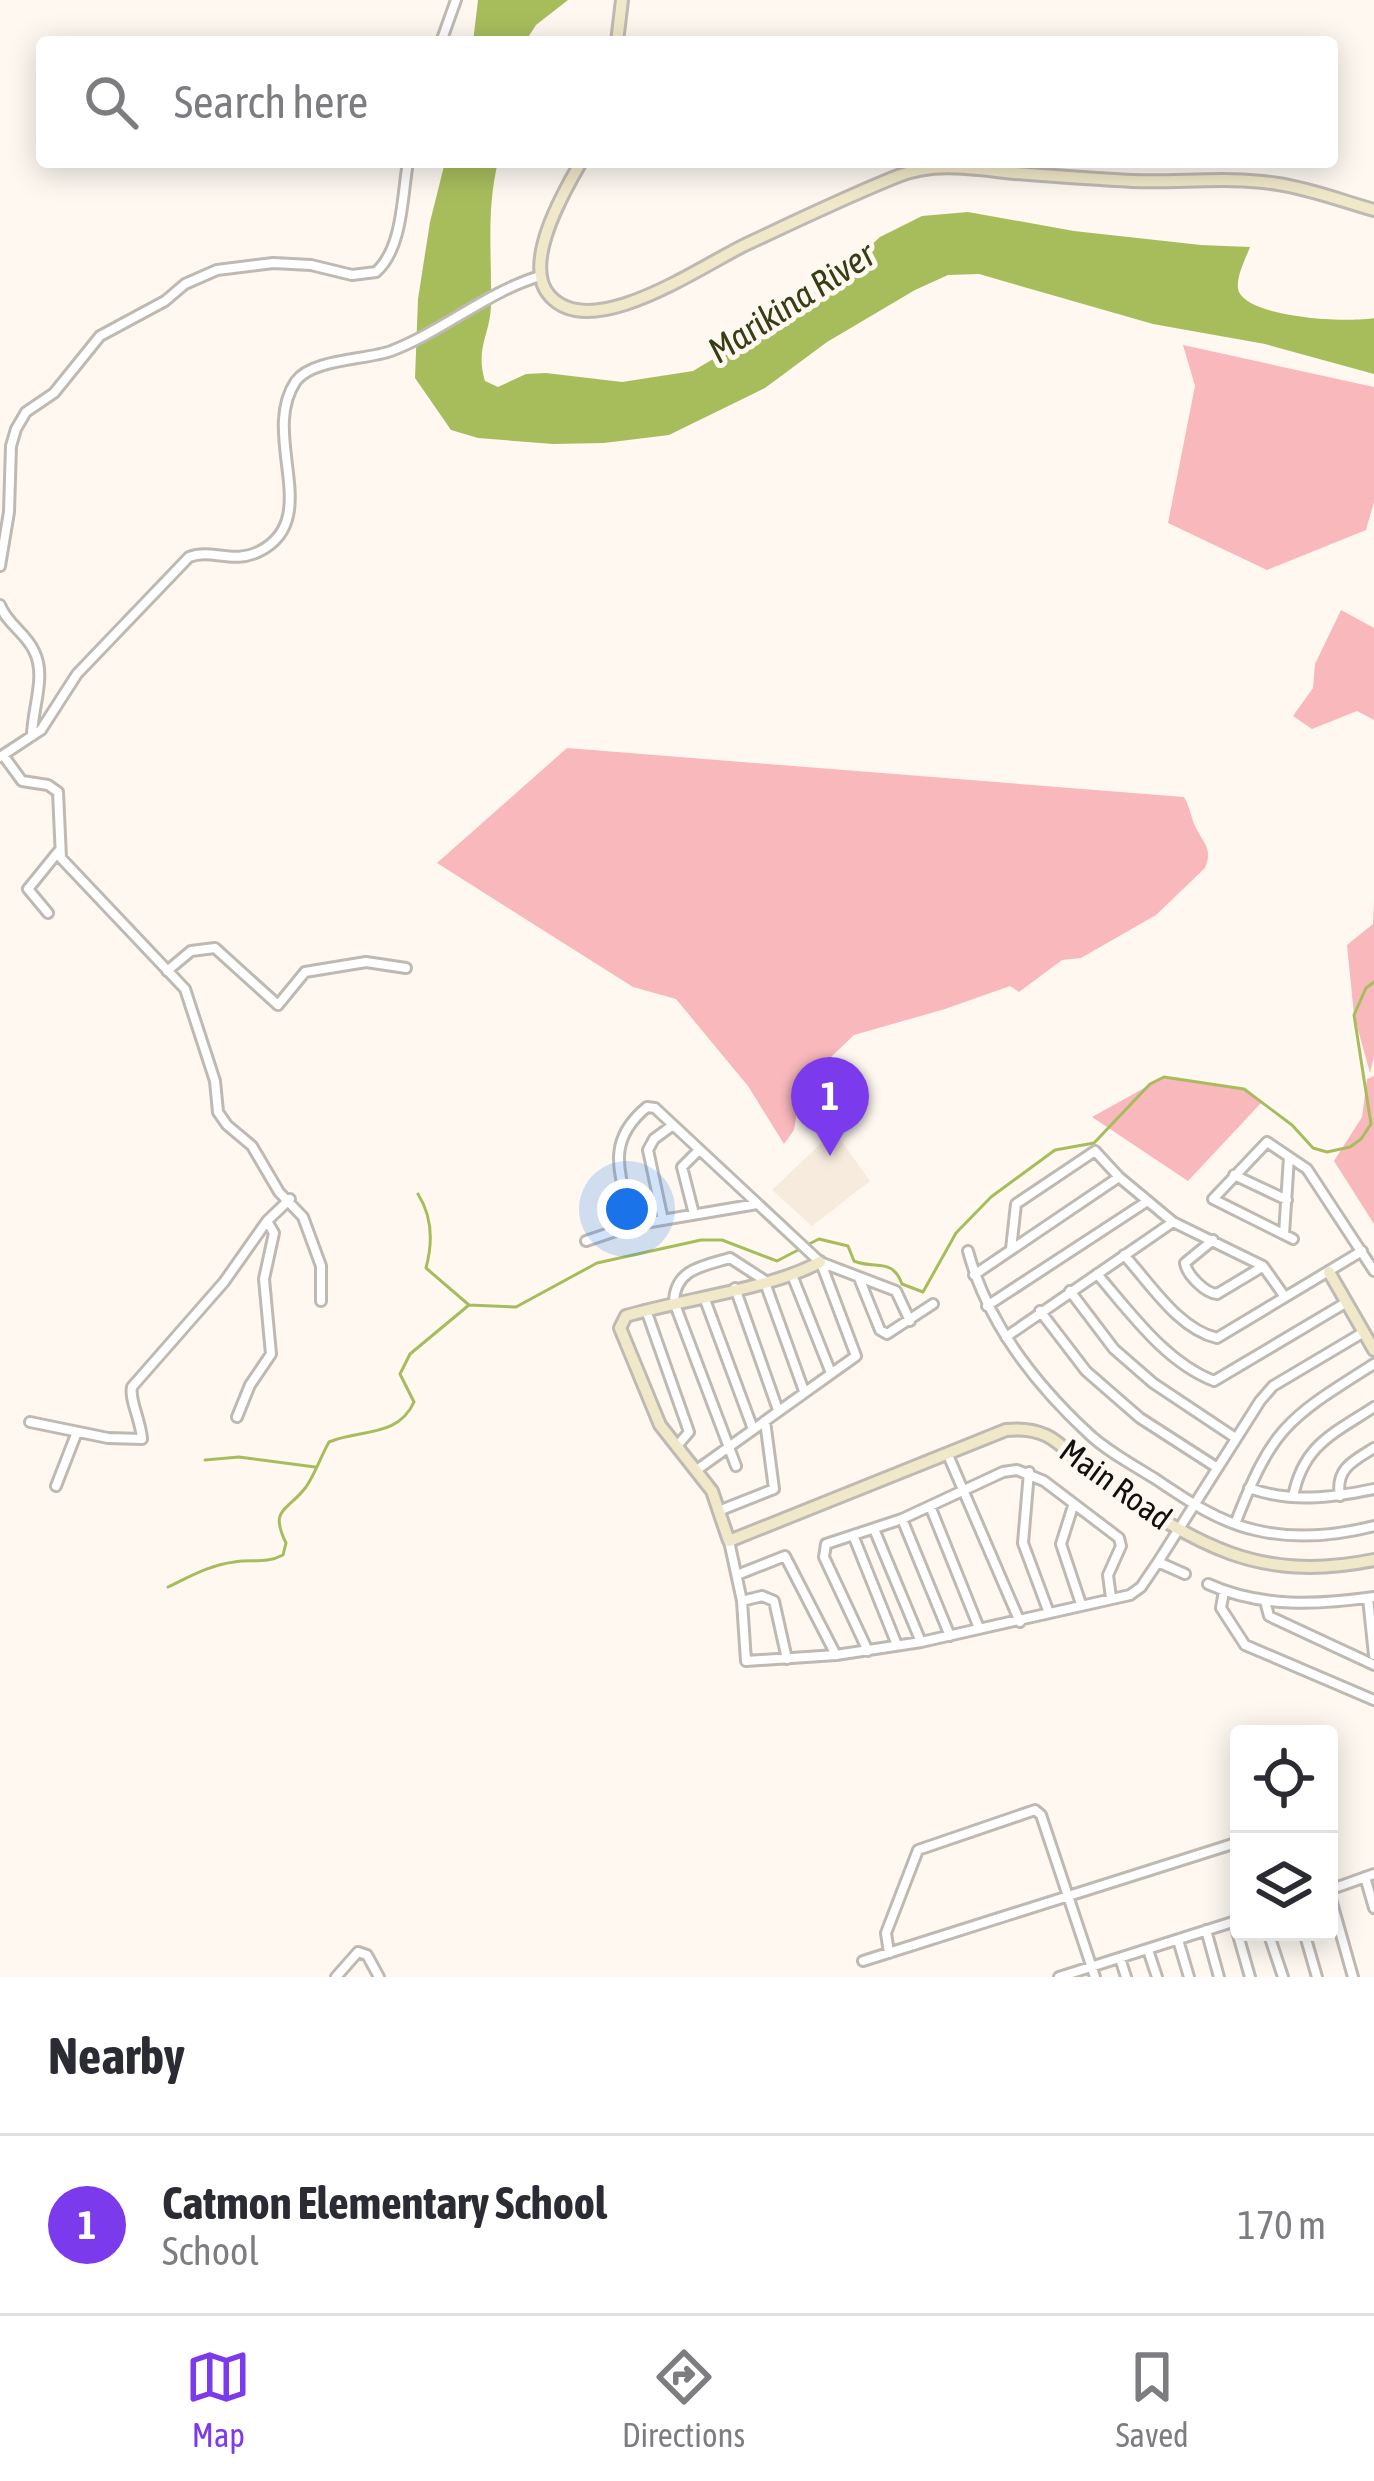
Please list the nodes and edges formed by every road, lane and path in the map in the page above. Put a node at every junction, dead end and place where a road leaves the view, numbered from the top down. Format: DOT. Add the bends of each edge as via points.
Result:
graph roads {
  1 [pos="456,0"];
  2 [pos="622,0"];
  3 [pos="443,36"];
  4 [pos="618,36"];
  5 [pos="407,168"];
  6 [pos="578,168"];
  7 [pos="928,168"];
  8 [pos="959,168"];
  9 [pos="1374,210"];
  10 [pos="540,276"];
  11 [pos="0,566"];
  12 [pos="0,605"];
  13 [pos="32,736"];
  14 [pos="2,756"];
  15 [pos="58,853"];
  16 [pos="48,913"];
  17 [pos="406,968"];
  18 [pos="167,970"];
  19 [pos="673,1125"];
  20 [pos="699,1150"];
  21 [pos="1288,1155"];
  22 [pos="1234,1175"];
  23 [pos="1119,1177"];
  24 [pos="290,1199"];
  25 [pos="1287,1200"];
  26 [pos="1146,1202"];
  27 [pos="757,1204"];
  28 [pos="694,1214"];
  29 [pos="663,1220"];
  30 [pos="267,1221"];
  31 [pos="1173,1222"];
  32 [pos="633,1225"];
  33 [pos="586,1240"];
  34 [pos="1213,1240"];
  35 [pos="1011,1249"];
  36 [pos="968,1251"];
  37 [pos="1362,1251"];
  38 [pos="1124,1255"];
  39 [pos="820,1262"];
  40 [pos="1263,1267"];
  41 [pos="1374,1271"];
  42 [pos="1328,1272"];
  43 [pos="1097,1274"];
  44 [pos="792,1275"];
  45 [pos="974,1275"];
  46 [pos="859,1277"];
  47 [pos="764,1280"];
  48 [pos="735,1288"];
  49 [pos="1070,1292"];
  50 [pos="704,1296"];
  51 [pos="1286,1297"];
  52 [pos="321,1301"];
  53 [pos="674,1302"];
  54 [pos="1347,1302"];
  55 [pos="933,1304"];
  56 [pos="987,1306"];
  57 [pos="646,1310"];
  58 [pos="1040,1311"];
  59 [pos="910,1321"];
  60 [pos="1364,1331"];
  61 [pos="1006,1337"];
  62 [pos="1374,1350"];
  63 [pos="1374,1364"];
  64 [pos="831,1372"];
  65 [pos="804,1391"];
  66 [pos="1374,1407"];
  67 [pos="778,1410"];
  68 [pos="237,1417"];
  69 [pos="765,1421"];
  70 [pos="30,1422"];
  71 [pos="753,1429"];
  72 [pos="77,1432"];
  73 [pos="1234,1437"];
  74 [pos="677,1446"];
  75 [pos="730,1447"];
  76 [pos="1374,1448"];
  77 [pos="948,1455"];
  78 [pos="736,1466"];
  79 [pos="1216,1467"];
  80 [pos="698,1469"];
  81 [pos="1028,1472"];
  82 [pos="56,1486"];
  83 [pos="1249,1488"];
  84 [pos="964,1489"];
  85 [pos="1374,1489"];
  86 [pos="1340,1496"];
  87 [pos="1294,1498"];
  88 [pos="1194,1505"];
  89 [pos="930,1506"];
  90 [pos="1072,1506"];
  91 [pos="721,1510"];
  92 [pos="902,1519"];
  93 [pos="1235,1524"];
  94 [pos="1374,1526"];
  95 [pos="874,1529"];
  96 [pos="1179,1529"];
  97 [pos="853,1534"];
  98 [pos="729,1541"];
  99 [pos="1374,1560"];
  100 [pos="1158,1562"];
  101 [pos="1185,1574"];
  102 [pos="737,1575"];
  103 [pos="1208,1584"];
  104 [pos="1224,1591"];
  105 [pos="1111,1598"];
  106 [pos="1371,1598"];
  107 [pos="742,1601"];
  108 [pos="1264,1601"];
  109 [pos="1081,1604"];
  110 [pos="1049,1613"];
  111 [pos="1020,1622"];
  112 [pos="979,1628"];
  113 [pos="950,1636"];
  114 [pos="921,1642"];
  115 [pos="897,1645"];
  116 [pos="868,1651"];
  117 [pos="836,1655"];
  118 [pos="1374,1655"];
  119 [pos="788,1659"];
  120 [pos="1374,1665"];
  121 [pos="1374,1700"];
  122 [pos="1230,1845"];
  123 [pos="1369,1876"];
  124 [pos="1338,1888"];
  125 [pos="1068,1896"];
  126 [pos="1374,1908"];
  127 [pos="1230,1922"];
  128 [pos="1338,1923"];
  129 [pos="1206,1930"];
  130 [pos="1178,1940"];
  131 [pos="1241,1941"];
  132 [pos="1271,1941"];
  133 [pos="1307,1941"];
  134 [pos="1148,1949"];
  135 [pos="890,1953"];
  136 [pos="1120,1958"];
  137 [pos="863,1961"];
  138 [pos="1092,1966"];
  139 [pos="336,1977"];
  140 [pos="379,1977"];
  141 [pos="1061,1977"];
  142 [pos="1095,1977"];
  143 [pos="1126,1977"];
  144 [pos="1157,1977"];
  145 [pos="1189,1977"];
  146 [pos="1220,1977"];
  147 [pos="1250,1977"];
  148 [pos="1283,1977"];
  149 [pos="1317,1977"];
  150 [pos="1353,1977"];
  1 -- 3 [label="street"];
  2 -- 4 [label="street"];
  5 -- 11 [label="street" via="395,236 376,272 238,265 199,276 100,336 16,429"];
  6 -- 10 [label="street" via="553,219"];
  7 -- 10 [label="street" via="745,244 672,286 604,309 560,304"];
  8 -- 9 [label="street" via="1274,183"];
  10 -- 13 [label="street" via="404,345 300,376 284,420 291,506 283,532 257,553 189,557 77,674"];
  12 -- 13 [label="street" via="38,659"];
  13 -- 14 [label="street"];
  14 -- 15 [label="street" via="22,781 58,792"];
  15 -- 16 [label="street" via="28,889"];
  15 -- 18 [label="street"];
  17 -- 18 [label="street" via="366,962 305,972 278,1005 214,948 191,951"];
  18 -- 24 [label="street" via="190,998 218,1112"];
  19 -- 20 [label="street"];
  19 -- 29 [label="street" via="649,1150"];
  19 -- 32 [label="street" via="647,1107 621,1137 617,1154"];
  20 -- 27 [label="street"];
  20 -- 28 [label="street" via="682,1167"];
  21 -- 22 [label="street" via="1267,1142"];
  21 -- 25 [label="street"];
  21 -- 37 [label="street" via="1307,1169"];
  22 -- 25 [label="street"];
  22 -- 25 [label="street" via="1213,1198 1288,1236"];
  23 -- 26 [label="street"];
  23 -- 35 [label="street"];
  23 -- 35 [label="street" via="1095,1151 1016,1204"];
  24 -- 30 [label="street"];
  24 -- 52 [label="street" via="319,1260"];
  26 -- 31 [label="street"];
  26 -- 56 [label="street"];
  27 -- 28 [label="street"];
  27 -- 39 [label="street"];
  28 -- 29 [label="street"];
  29 -- 32 [label="street"];
  30 -- 68 [label="street" via="274,1233 264,1279 271,1354"];
  30 -- 72 [label="street" via="132,1387 142,1439"];
  31 -- 34 [label="street"];
  31 -- 38 [label="street"];
  32 -- 33 [label="street"];
  34 -- 40 [label="street"];
  34 -- 40 [label="street" via="1185,1263 1210,1293"];
  35 -- 45 [label="street"];
  36 -- 45 [label="street"];
  37 -- 41 [label="street"];
  37 -- 42 [label="street"];
  38 -- 43 [label="street"];
  38 -- 51 [label="street" via="1178,1315 1217,1338"];
  39 -- 44 [label="street"];
  39 -- 46 [label="street"];
  39 -- 64 [label="street" via="856,1355"];
  40 -- 51 [label="street"];
  42 -- 51 [label="street"];
  42 -- 54 [label="street"];
  43 -- 49 [label="street"];
  43 -- 54 [label="street" via="1170,1353 1214,1381"];
  44 -- 47 [label="street"];
  44 -- 64 [label="street"];
  45 -- 56 [label="street"];
  46 -- 59 [label="street" via="896,1291"];
  46 -- 59 [label="street" via="880,1330"];
  47 -- 48 [label="street"];
  47 -- 53 [label="street" via="730,1258 690,1270 674,1288"];
  47 -- 65 [label="street"];
  48 -- 50 [label="street"];
  48 -- 67 [label="street"];
  49 -- 58 [label="street"];
  49 -- 73 [label="street" via="1153,1383"];
  50 -- 53 [label="street"];
  50 -- 71 [label="street"];
  53 -- 57 [label="street"];
  53 -- 75 [label="street"];
  54 -- 60 [label="street"];
  55 -- 59 [label="street"];
  56 -- 61 [label="street"];
  57 -- 74 [label="street" via="689,1432"];
  57 -- 74 [label="street" via="626,1316 620,1328 660,1425"];
  58 -- 61 [label="street"];
  58 -- 79 [label="street" via="1086,1371"];
  60 -- 62 [label="street"];
  60 -- 73 [label="street" via="1273,1386"];
  61 -- 88 [label="street" via="1091,1436"];
  63 -- 83 [label="street" via="1286,1424"];
  64 -- 65 [label="street"];
  65 -- 67 [label="street"];
  66 -- 87 [label="street" via="1316,1445"];
  67 -- 69 [label="street"];
  69 -- 71 [label="street"];
  69 -- 91 [label="street" via="774,1489"];
  70 -- 72 [label="street"];
  71 -- 75 [label="street"];
  72 -- 82 [label="street"];
  73 -- 79 [label="street"];
  74 -- 80 [label="street"];
  75 -- 78 [label="street"];
  75 -- 80 [label="street"];
  76 -- 86 [label="street" via="1346,1465"];
  77 -- 84 [label="street"];
  77 -- 96 [label="street, Main Road" via="1006,1430 1044,1432"];
  77 -- 98 [label="street, Main Road"];
  79 -- 88 [label="street"];
  80 -- 91 [label="street"];
  81 -- 84 [label="street" via="1003,1472"];
  81 -- 90 [label="street"];
  81 -- 110 [label="street" via="1023,1543"];
  83 -- 87 [label="street"];
  83 -- 93 [label="street"];
  84 -- 89 [label="street"];
  84 -- 111 [label="street"];
  85 -- 86 [label="street"];
  86 -- 87 [label="street"];
  88 -- 93 [label="street"];
  88 -- 96 [label="street"];
  89 -- 92 [label="street"];
  89 -- 112 [label="street"];
  90 -- 105 [label="street" via="1119,1538 1108,1575"];
  90 -- 109 [label="street" via="1061,1544"];
  91 -- 98 [label="street"];
  92 -- 95 [label="street"];
  92 -- 113 [label="street"];
  93 -- 94 [label="street" via="1295,1536"];
  95 -- 97 [label="street"];
  95 -- 114 [label="street"];
  96 -- 99 [label="street, Main Road" via="1231,1556 1277,1567"];
  96 -- 100 [label="street"];
  97 -- 115 [label="street"];
  97 -- 116 [label="street" via="826,1544 824,1557"];
  98 -- 102 [label="street"];
  100 -- 101 [label="street"];
  100 -- 105 [label="street" via="1130,1595"];
  102 -- 107 [label="street"];
  102 -- 117 [label="street" via="785,1556"];
  103 -- 104 [label="street"];
  104 -- 108 [label="street"];
  104 -- 121 [label="street" via="1221,1608 1246,1645"];
  105 -- 109 [label="street"];
  106 -- 108 [label="street"];
  106 -- 118 [label="street"];
  107 -- 119 [label="street" via="774,1601"];
  107 -- 119 [label="street" via="746,1661"];
  108 -- 120 [label="street" via="1269,1616"];
  109 -- 110 [label="street"];
  110 -- 111 [label="street"];
  111 -- 112 [label="street"];
  112 -- 113 [label="street"];
  113 -- 114 [label="street"];
  114 -- 115 [label="street"];
  115 -- 116 [label="street"];
  116 -- 117 [label="street"];
  117 -- 119 [label="street"];
  122 -- 125 [label="street"];
  123 -- 124 [label="street"];
  123 -- 126 [label="street"];
  125 -- 135 [label="street"];
  125 -- 135 [label="street" via="1035,1810 927,1844 909,1851 885,1938"];
  125 -- 138 [label="street"];
  127 -- 129 [label="street"];
  128 -- 150 [label="street"];
  129 -- 130 [label="street"];
  129 -- 146 [label="street"];
  130 -- 134 [label="street"];
  130 -- 145 [label="street"];
  131 -- 147 [label="street"];
  132 -- 148 [label="street"];
  133 -- 149 [label="street"];
  134 -- 136 [label="street"];
  134 -- 144 [label="street"];
  135 -- 137 [label="street"];
  136 -- 138 [label="street"];
  136 -- 143 [label="street"];
  138 -- 141 [label="street"];
  138 -- 142 [label="street"];
  139 -- 140 [label="street" via="358,1952"];
}
